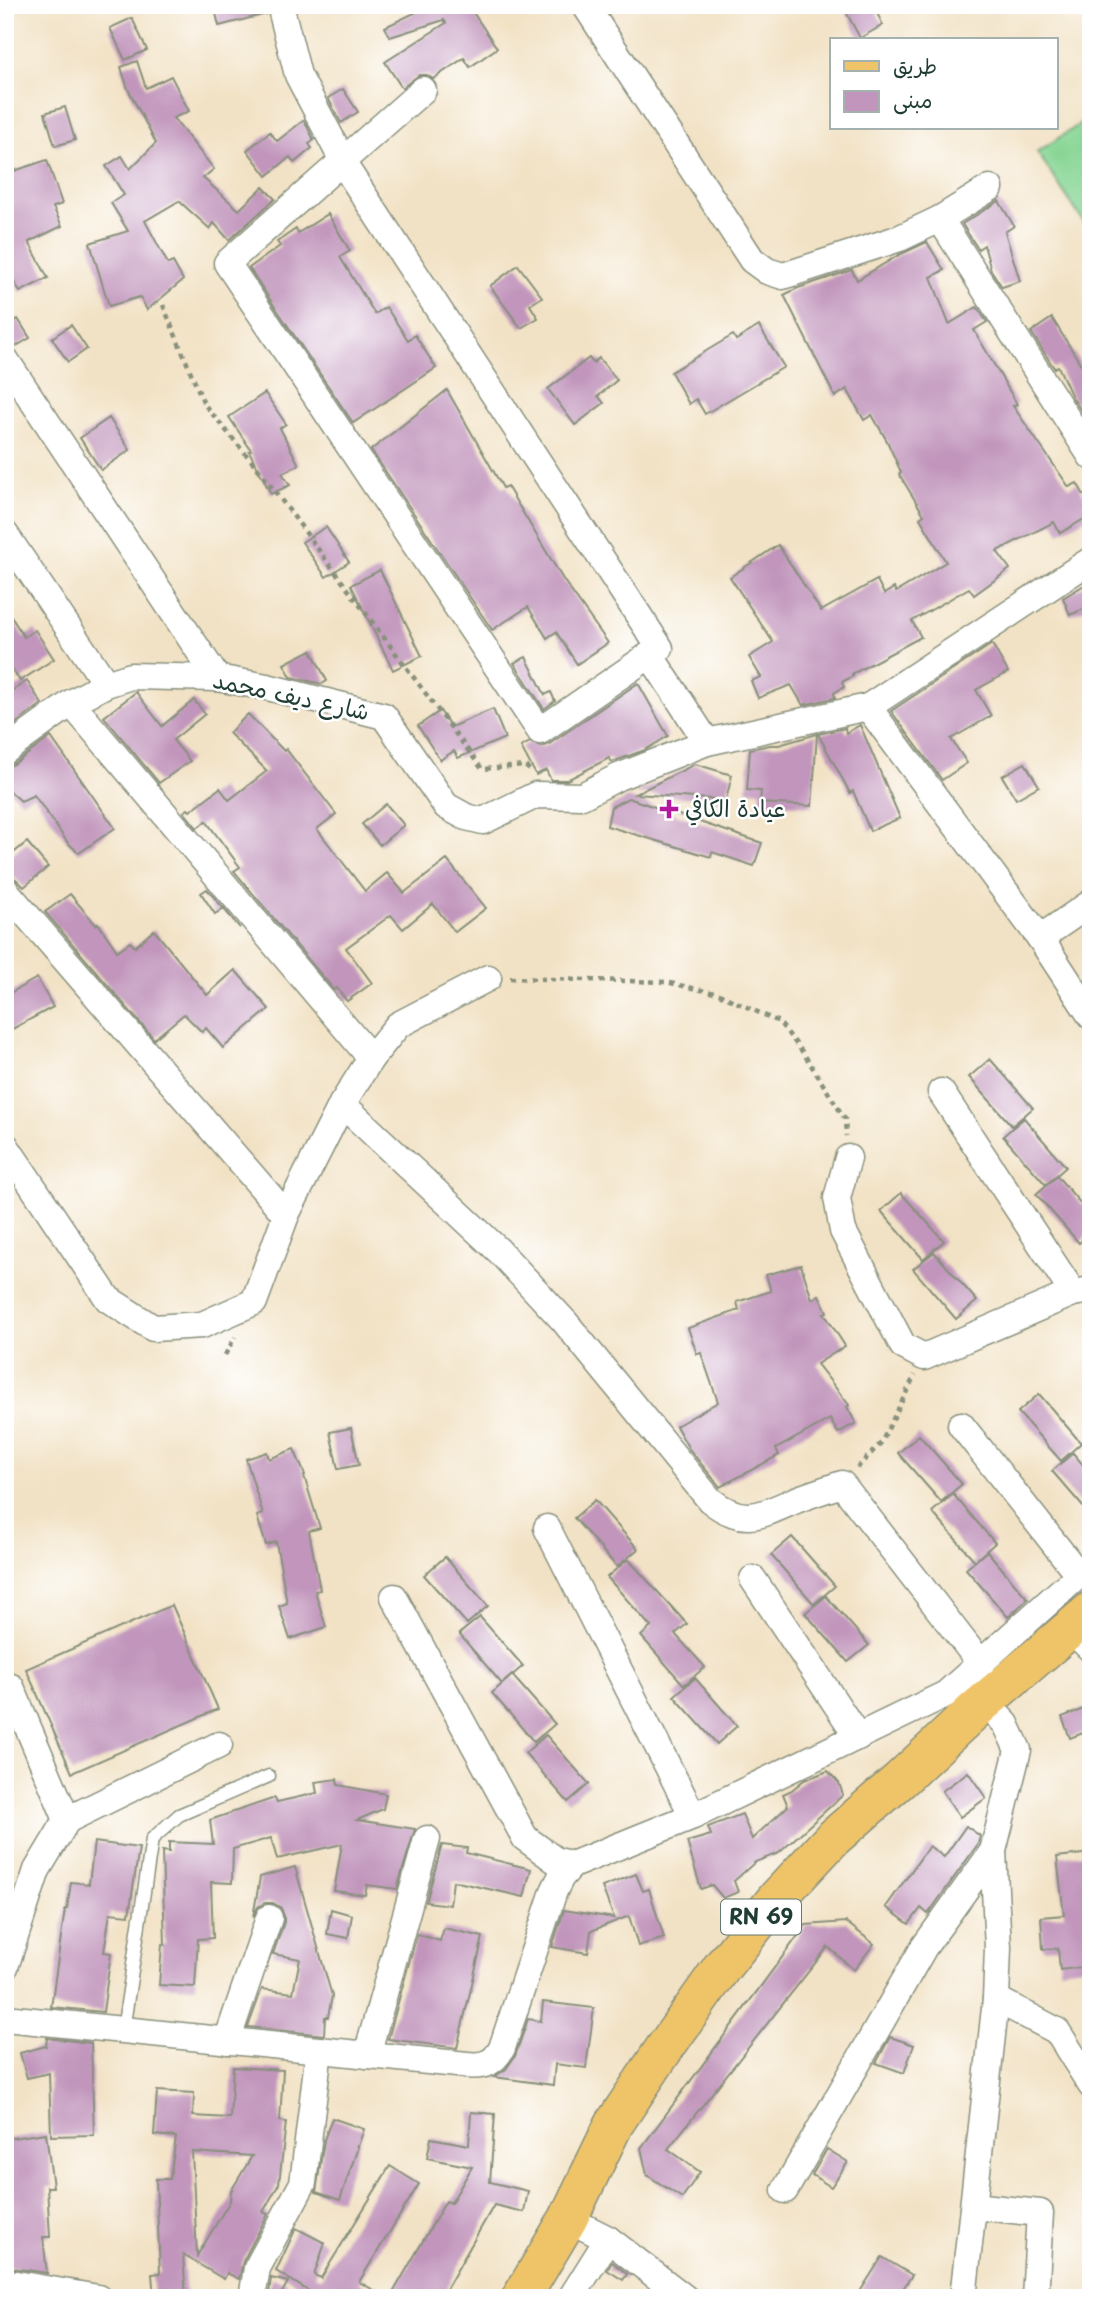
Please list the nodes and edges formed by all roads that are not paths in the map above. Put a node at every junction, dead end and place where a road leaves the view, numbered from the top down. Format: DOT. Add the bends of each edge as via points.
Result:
graph roads {
  1 [pos="280,5"];
  2 [pos="585,5"];
  3 [pos="423,90"];
  4 [pos="342,161"];
  5 [pos="990,188"];
  6 [pos="940,219"];
  7 [pos="5,359"];
  8 [pos="1091,456"];
  9 [pos="5,534"];
  10 [pos="1091,560"];
  11 [pos="650,655"];
  12 [pos="217,678"];
  13 [pos="106,684"];
  14 [pos="71,703"];
  15 [pos="868,707"];
  16 [pos="9,739"];
  17 [pos="708,743"];
  18 [pos="5,890"];
  19 [pos="1091,903"];
  20 [pos="1040,938"];
  21 [pos="488,978"];
  22 [pos="1091,1016"];
  23 [pos="371,1058"];
  24 [pos="941,1093"];
  25 [pos="342,1104"];
  26 [pos="5,1145"];
  27 [pos="848,1157"];
  28 [pos="286,1215"];
  29 [pos="1082,1292"];
  30 [pos="961,1424"];
  31 [pos="547,1528"];
  32 [pos="1085,1569"];
  33 [pos="753,1579"];
  34 [pos="394,1597"];
  35 [pos="1086,1633"];
  36 [pos="981,1664"];
  37 [pos="12,1687"];
  38 [pos="975,1713"];
  39 [pos="858,1737"];
  40 [pos="219,1745"];
  41 [pos="269,1776"];
  42 [pos="693,1816"];
  43 [pos="67,1820"];
  44 [pos="428,1839"];
  45 [pos="993,1851"];
  46 [pos="572,1865"];
  47 [pos="269,1918"];
  48 [pos="5,1967"];
  49 [pos="996,1999"];
  50 [pos="5,2018"];
  51 [pos="123,2030"];
  52 [pos="227,2041"];
  53 [pos="319,2050"];
  54 [pos="367,2055"];
  55 [pos="1091,2085"];
  56 [pos="785,2190"];
  57 [pos="974,2206"];
  58 [pos="587,2228"];
  59 [pos="5,2282"];
  60 [pos="98,2298"];
  61 [pos="252,2298"];
  62 [pos="521,2298"];
  63 [pos="548,2298"];
  64 [pos="571,2298"];
  65 [pos="685,2298"];
  66 [pos="964,2298"];
  67 [pos="1035,2298"];
  1 -- 4 [label="street" via="298,75"];
  2 -- 6 [label="street" via="752,260 767,271 783,276"];
  3 -- 4 [label="street"];
  4 -- 11 [label="street" via="660,648"];
  4 -- 11 [label="street" via="227,263 540,731"];
  5 -- 6 [label="street"];
  6 -- 8 [label="street"];
  7 -- 12 [label="street"];
  9 -- 13 [label="street"];
  10 -- 15 [label="street"];
  11 -- 17 [label="street"];
  12 -- 13 [label="street, شارع ديف محمد" via="131,676"];
  12 -- 17 [label="street, شارع ديف محمد" via="384,716 446,806 483,821 536,795 583,796 618,777"];
  13 -- 14 [label="street, شارع ديف محمد"];
  14 -- 16 [label="street, شارع ديف محمد"];
  14 -- 23 [label="street"];
  15 -- 17 [label="street, شارع ديف محمد"];
  15 -- 20 [label="street"];
  18 -- 28 [label="street"];
  19 -- 20 [label="street"];
  20 -- 22 [label="street"];
  21 -- 23 [label="street" via="398,1024"];
  23 -- 25 [label="street"];
  24 -- 29 [label="street"];
  25 -- 28 [label="street"];
  25 -- 36 [label="street" via="499,1251 565,1322 710,1500 724,1512 746,1517 769,1513 842,1484"];
  26 -- 28 [label="street" via="108,1299 153,1328 202,1325 254,1303"];
  27 -- 29 [label="street" via="837,1198 843,1231 903,1346 924,1357"];
  30 -- 32 [label="street"];
  31 -- 42 [label="street"];
  32 -- 36 [label="street"];
  33 -- 39 [label="street"];
  34 -- 46 [label="street" via="525,1838 555,1860"];
  35 -- 38 [label="main road, RN 69"];
  36 -- 38 [label="street"];
  37 -- 43 [label="street"];
  38 -- 39 [label="street"];
  38 -- 45 [label="street" via="1013,1736 1018,1750"];
  38 -- 58 [label="main road, RN 69" via="832,1839 722,1967 614,2124"];
  39 -- 42 [label="street"];
  40 -- 43 [label="street"];
  41 -- 51 [label="lane" via="179,1815 152,1839"];
  42 -- 46 [label="street"];
  43 -- 48 [label="street" via="37,1870"];
  44 -- 54 [label="street"];
  45 -- 49 [label="street"];
  45 -- 56 [label="street" via="924,1947"];
  46 -- 54 [label="street" via="554,1891 498,2056 480,2066"];
  47 -- 52 [label="street"];
  49 -- 55 [label="street" via="1057,2031"];
  49 -- 57 [label="street"];
  50 -- 51 [label="street"];
  51 -- 52 [label="street"];
  52 -- 53 [label="street"];
  53 -- 54 [label="street"];
  53 -- 61 [label="street" via="303,2183 257,2269"];
  57 -- 66 [label="street"];
  57 -- 67 [label="street" via="1040,2213"];
  58 -- 62 [label="main road, RN 69"];
  58 -- 63 [label="main road, RN 69"];
  58 -- 64 [label="street"];
  58 -- 65 [label="street"];
  59 -- 60 [label="street"];
}
